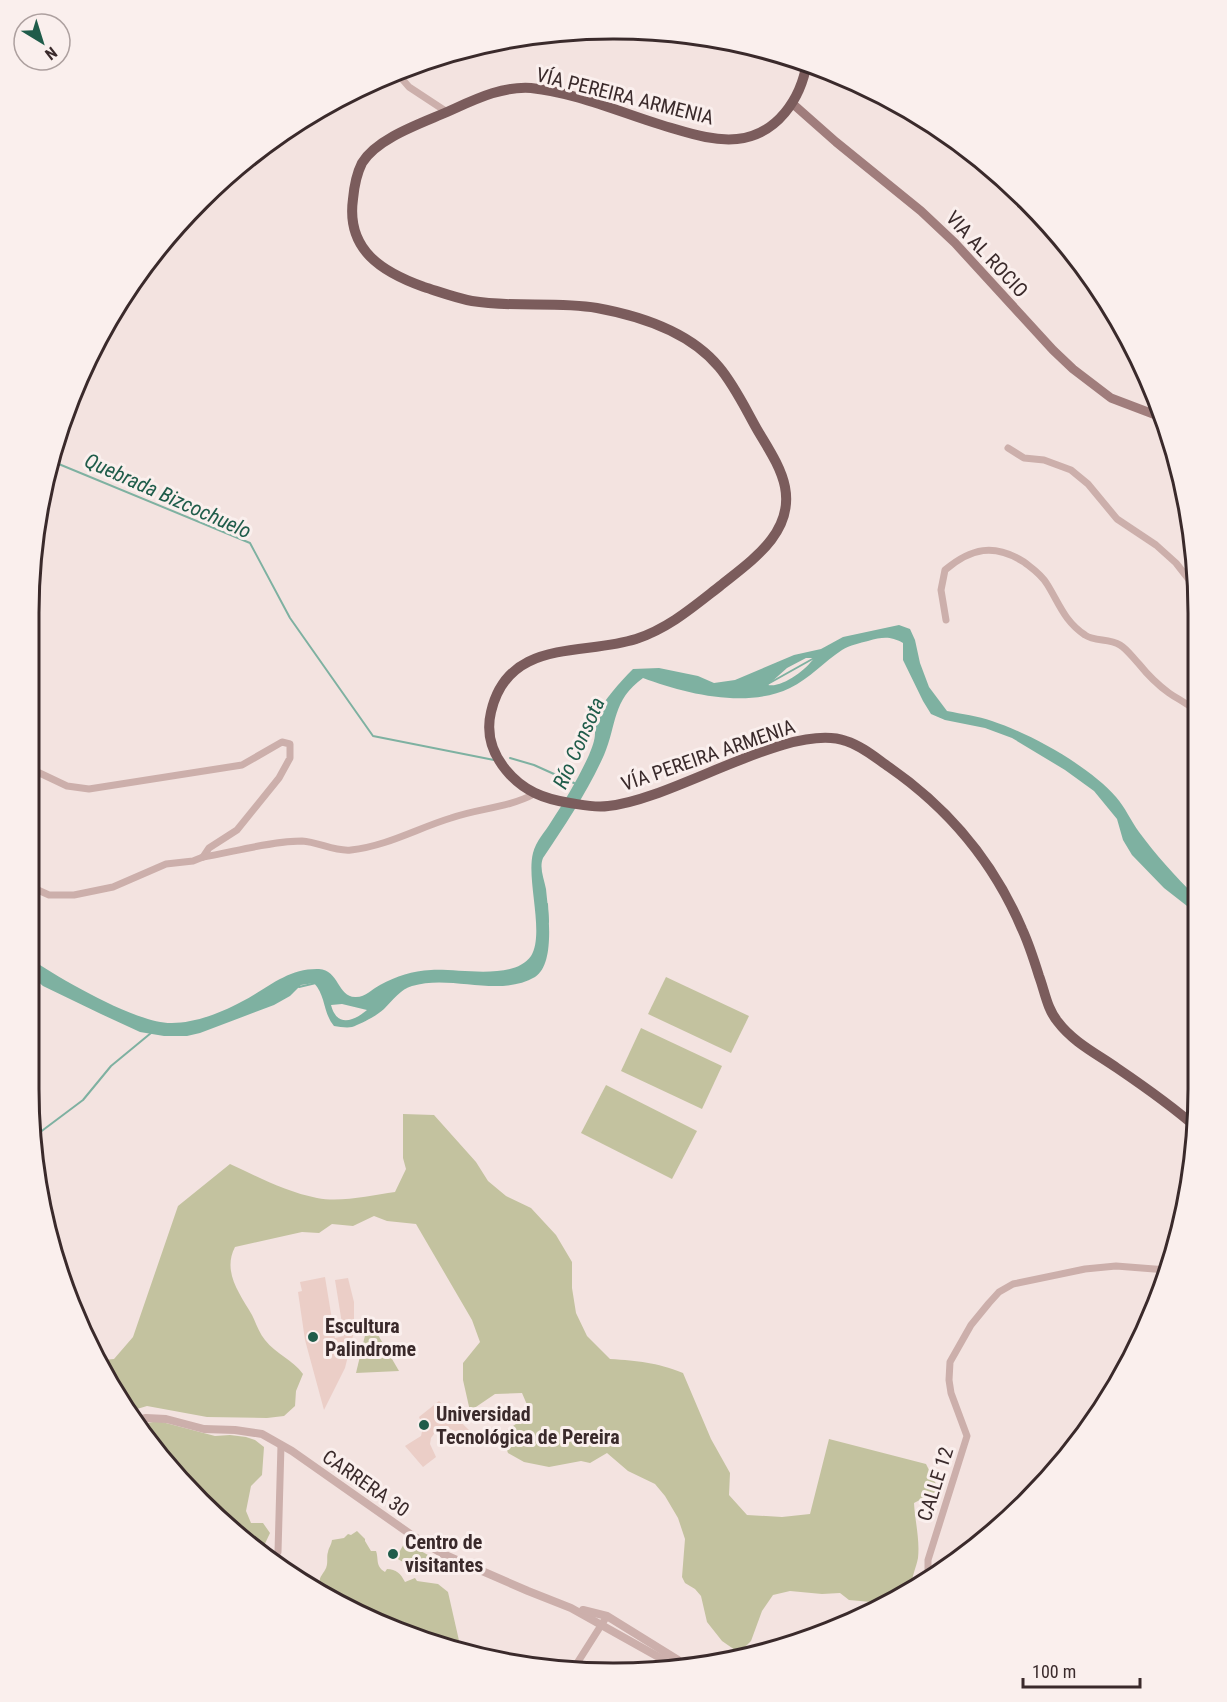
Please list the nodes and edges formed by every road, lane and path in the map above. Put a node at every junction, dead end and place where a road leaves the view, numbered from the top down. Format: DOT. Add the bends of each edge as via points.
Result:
graph roads {
  1 [pos="805,72"];
  2 [pos="403,80"];
  3 [pos="792,104"];
  4 [pos="447,112"];
  5 [pos="1152,414"];
  6 [pos="1008,448"];
  7 [pos="1187,577"];
  8 [pos="946,620"];
  9 [pos="1188,704"];
  10 [pos="39,773"];
  11 [pos="534,794"];
  12 [pos="203,857"];
  13 [pos="39,891"];
  14 [pos="1187,1120"];
  15 [pos="1159,1269"];
  16 [pos="144,1419"];
  17 [pos="281,1445"];
  18 [pos="278,1552"];
  19 [pos="928,1569"];
  20 [pos="605,1620"];
  21 [pos="677,1659"];
  22 [pos="667,1660"];
  23 [pos="578,1662"];
  1 -- 3 [label="main road, VÍA PEREIRA ARMENIA"];
  2 -- 4 [label="street"];
  3 -- 4 [label="main road, VÍA PEREIRA ARMENIA" via="764,130 729,139 696,135 586,101 528,88 499,91"];
  3 -- 5 [label="main road, VIA AL ROCIO" via="955,243 1073,369 1111,398"];
  4 -- 11 [label="main road, VÍA PEREIRA ARMENIA" via="389,139 363,163 352,218 356,235 368,255 381,268 402,279 461,298 595,308 676,333 696,345 720,368 772,453 786,489 783,516 772,540 683,616 629,641 539,657 504,681 489,716 489,733 500,763"];
  6 -- 7 [label="street" via="1024,458 1044,460 1071,470 1117,519 1156,545"];
  8 -- 9 [label="street" via="941,590 945,570 973,552 995,550 1014,556 1039,572 1073,625 1086,636 1129,651 1149,675"];
  10 -- 12 [label="street" via="67,786 89,789 242,765 282,742 290,744 290,758 279,778 237,830"];
  11 -- 12 [label="street" via="350,851 302,841"];
  11 -- 14 [label="main road, VÍA PEREIRA ARMENIA" via="606,807 649,797 783,745 831,738 846,741 906,778 943,810 973,845 1009,899 1048,1005 1061,1026"];
  12 -- 13 [label="street" via="166,864 113,887 74,895 49,895"];
  15 -- 19 [label="street, CALLE 12" via="1116,1266 1085,1269 1013,1284 999,1292 971,1325 950,1362 949,1380 967,1436"];
  16 -- 17 [label="street, CARRERA 30" via="262,1434"];
  17 -- 18 [label="street"];
  17 -- 20 [label="street, CARRERA 30" via="442,1554"];
  20 -- 21 [label="street, CARRERA 30"];
  20 -- 22 [label="street, CARRERA 30"];
  20 -- 23 [label="street"];
}
